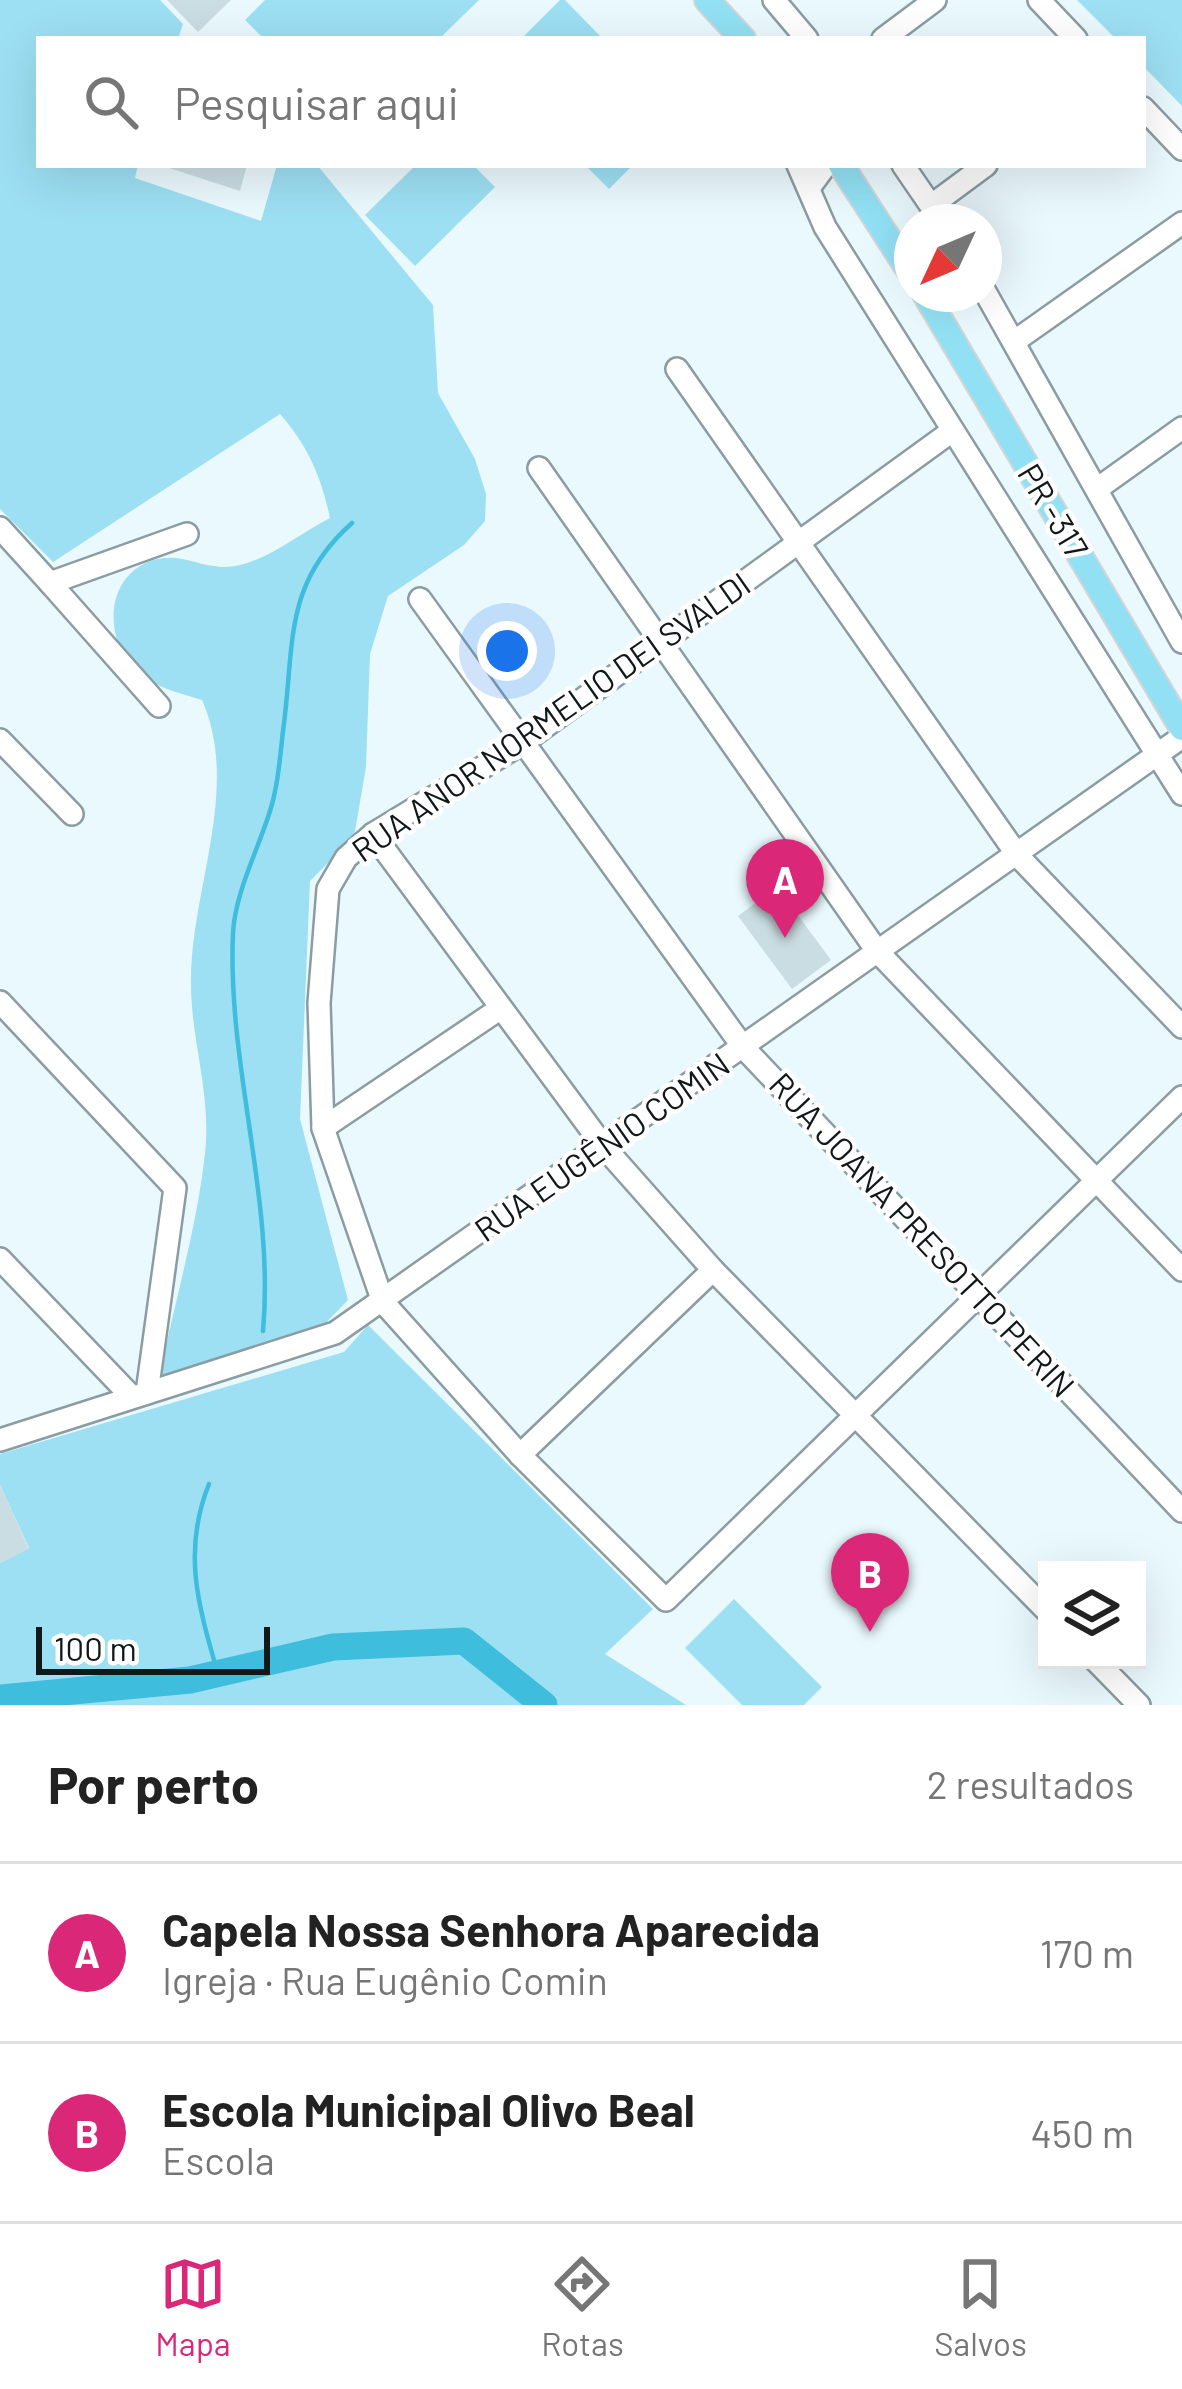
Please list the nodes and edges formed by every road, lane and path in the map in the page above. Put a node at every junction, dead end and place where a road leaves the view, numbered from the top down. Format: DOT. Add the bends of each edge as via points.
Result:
graph roads {
  1 [pos="707,0"];
  2 [pos="774,0"];
  3 [pos="935,0"];
  4 [pos="1039,0"];
  5 [pos="740,36"];
  6 [pos="804,36"];
  7 [pos="887,36"];
  8 [pos="1073,36"];
  9 [pos="1146,111"];
  10 [pos="1182,149"];
  11 [pos="800,168"];
  12 [pos="824,168"];
  13 [pos="844,168"];
  14 [pos="905,168"];
  15 [pos="983,168"];
  16 [pos="809,188"];
  17 [pos="931,204"];
  18 [pos="946,204"];
  19 [pos="1182,223"];
  20 [pos="894,247"];
  21 [pos="936,312"];
  22 [pos="997,312"];
  23 [pos="1015,341"];
  24 [pos="677,369"];
  25 [pos="1182,428"];
  26 [pos="952,431"];
  27 [pos="538,468"];
  28 [pos="1096,489"];
  29 [pos="0,528"];
  30 [pos="188,534"];
  31 [pos="797,543"];
  32 [pos="50,583"];
  33 [pos="420,599"];
  34 [pos="1182,640"];
  35 [pos="659,643"];
  36 [pos="159,706"];
  37 [pos="1182,732"];
  38 [pos="0,740"];
  39 [pos="521,744"];
  40 [pos="1154,756"];
  41 [pos="1182,794"];
  42 [pos="72,814"];
  43 [pos="373,834"];
  44 [pos="1018,856"];
  45 [pos="877,952"];
  46 [pos="0,1002"];
  47 [pos="498,1010"];
  48 [pos="1182,1027"];
  49 [pos="743,1047"];
  50 [pos="1182,1097"];
  51 [pos="323,1128"];
  52 [pos="604,1147"];
  53 [pos="1095,1182"];
  54 [pos="0,1259"];
  55 [pos="713,1270"];
  56 [pos="1182,1270"];
  57 [pos="980,1296"];
  58 [pos="383,1302"];
  59 [pos="139,1395"];
  60 [pos="855,1416"];
  61 [pos="0,1440"];
  62 [pos="520,1455"];
  63 [pos="1182,1510"];
  64 [pos="1038,1602"];
  65 [pos="1104,1669"];
  66 [pos="1139,1705"];
  1 -- 5 [label="main road"];
  2 -- 6 [label="street"];
  3 -- 7 [label="street"];
  4 -- 8 [label="street"];
  9 -- 10 [label="street"];
  11 -- 16 [label="street"];
  12 -- 16 [label="street"];
  13 -- 20 [label="main road"];
  14 -- 17 [label="street"];
  15 -- 18 [label="street"];
  16 -- 26 [label="street"];
  19 -- 23 [label="street"];
  21 -- 37 [label="main road, PR -317"];
  22 -- 23 [label="street"];
  23 -- 28 [label="street"];
  24 -- 31 [label="street"];
  25 -- 28 [label="street"];
  26 -- 31 [label="street, RUA ANOR NORMELIO DEI SVALDI"];
  26 -- 40 [label="street"];
  27 -- 35 [label="street"];
  28 -- 34 [label="street"];
  29 -- 32 [label="street"];
  30 -- 32 [label="street"];
  31 -- 35 [label="street, RUA ANOR NORMELIO DEI SVALDI"];
  31 -- 44 [label="street"];
  32 -- 36 [label="street"];
  33 -- 39 [label="street, RUA JOANA PRESOTTO PERIN"];
  35 -- 39 [label="street, RUA ANOR NORMELIO DEI SVALDI"];
  35 -- 45 [label="street"];
  37 -- 40 [label="street, RUA EUGÊNIO COMIN"];
  38 -- 42 [label="street"];
  39 -- 43 [label="street, RUA ANOR NORMELIO DEI SVALDI"];
  39 -- 49 [label="street, RUA JOANA PRESOTTO PERIN"];
  40 -- 41 [label="street"];
  40 -- 44 [label="street, RUA EUGÊNIO COMIN"];
  43 -- 47 [label="street"];
  43 -- 51 [label="street, RUA ANOR NORMELIO DEI SVALDI" via="346,858 328,890 319,1004"];
  44 -- 45 [label="street, RUA EUGÊNIO COMIN"];
  44 -- 48 [label="street"];
  45 -- 49 [label="street, RUA EUGÊNIO COMIN"];
  45 -- 53 [label="street"];
  46 -- 59 [label="street" via="175,1189"];
  47 -- 51 [label="street"];
  47 -- 52 [label="street"];
  49 -- 52 [label="street, RUA EUGÊNIO COMIN"];
  49 -- 57 [label="street, RUA JOANA PRESOTTO PERIN"];
  50 -- 53 [label="street"];
  51 -- 58 [label="street, RUA ANOR NORMELIO DEI SVALDI"];
  52 -- 55 [label="street"];
  52 -- 58 [label="street, RUA EUGÊNIO COMIN"];
  53 -- 56 [label="street"];
  53 -- 57 [label="street"];
  54 -- 59 [label="street"];
  55 -- 60 [label="street"];
  55 -- 62 [label="street"];
  57 -- 60 [label="street"];
  57 -- 63 [label="street, RUA JOANA PRESOTTO PERIN"];
  58 -- 59 [label="street, RUA EUGÊNIO COMIN" via="335,1333"];
  58 -- 62 [label="street"];
  59 -- 61 [label="street, RUA EUGÊNIO COMIN"];
  60 -- 62 [label="street" via="666,1600"];
  60 -- 64 [label="street"];
  65 -- 66 [label="street"];
}
